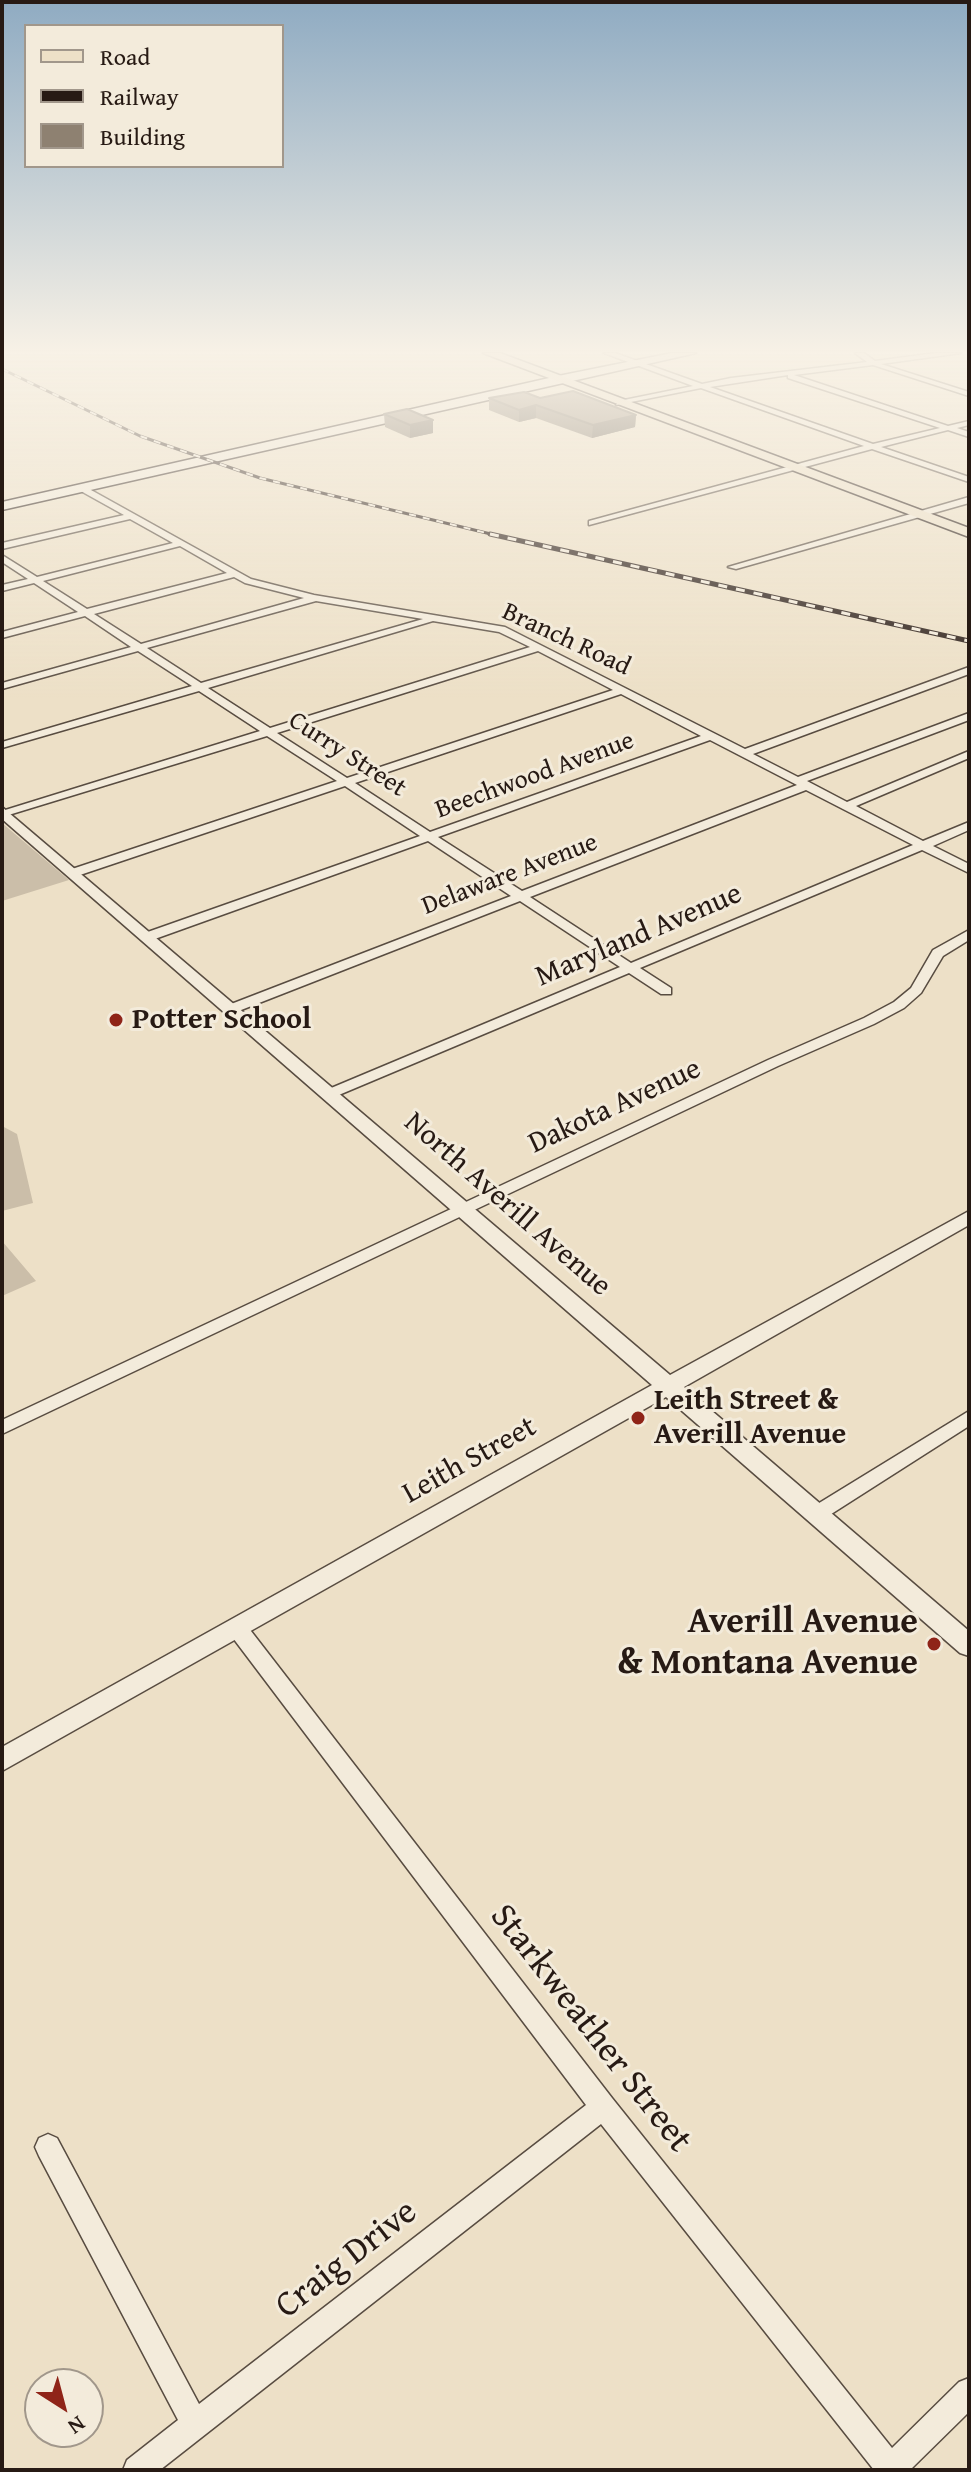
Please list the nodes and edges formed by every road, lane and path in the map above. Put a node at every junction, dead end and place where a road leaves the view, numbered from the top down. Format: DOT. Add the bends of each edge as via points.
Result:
graph roads {
  1 [pos="168,468"];
  2 [pos="791,468"];
  3 [pos="793,468"];
  4 [pos="936,468"];
  5 [pos="969,480"];
  6 [pos="82,488"];
  7 [pos="969,500"];
  8 [pos="2,506"];
  9 [pos="918,514"];
  10 [pos="130,516"];
  11 [pos="592,523"];
  12 [pos="969,533"];
  13 [pos="179,544"];
  14 [pos="2,546"];
  15 [pos="2,558"];
  16 [pos="733,567"];
  17 [pos="233,574"];
  18 [pos="35,580"];
  19 [pos="2,588"];
  20 [pos="314,598"];
  21 [pos="86,613"];
  22 [pos="434,618"];
  23 [pos="2,635"];
  24 [pos="541,647"];
  25 [pos="140,648"];
  26 [pos="969,670"];
  27 [pos="2,686"];
  28 [pos="200,687"];
  29 [pos="623,690"];
  30 [pos="969,716"];
  31 [pos="271,732"];
  32 [pos="711,736"];
  33 [pos="2,745"];
  34 [pos="745,753"];
  35 [pos="969,754"];
  36 [pos="347,782"];
  37 [pos="802,783"];
  38 [pos="846,806"];
  39 [pos="4,813"];
  40 [pos="969,826"];
  41 [pos="431,836"];
  42 [pos="923,846"];
  43 [pos="969,869"];
  44 [pos="73,873"];
  45 [pos="524,896"];
  46 [pos="969,934"];
  47 [pos="147,937"];
  48 [pos="631,967"];
  49 [pos="666,991"];
  50 [pos="231,1009"];
  51 [pos="329,1094"];
  52 [pos="464,1208"];
  53 [pos="969,1217"];
  54 [pos="665,1386"];
  55 [pos="969,1417"];
  56 [pos="2,1428"];
  57 [pos="818,1513"];
  58 [pos="237,1628"];
  59 [pos="969,1646"];
  60 [pos="2,1760"];
  61 [pos="603,2107"];
  62 [pos="48,2147"];
  63 [pos="969,2392"];
  64 [pos="195,2424"];
  65 [pos="137,2470"];
  66 [pos="890,2470"];
  1 -- 6 [label="main road"];
  2 -- 11 [label="street"];
  3 -- 9 [label="main road"];
  4 -- 5 [label="street"];
  6 -- 8 [label="main road"];
  6 -- 10 [label="street, Branch Road"];
  7 -- 9 [label="street"];
  9 -- 12 [label="main road"];
  9 -- 16 [label="street"];
  10 -- 13 [label="street, Branch Road"];
  10 -- 14 [label="street"];
  13 -- 17 [label="street, Branch Road"];
  13 -- 18 [label="street"];
  15 -- 18 [label="street, Curry Street"];
  17 -- 20 [label="street, Branch Road"];
  17 -- 21 [label="street"];
  18 -- 19 [label="street"];
  18 -- 21 [label="street, Curry Street"];
  20 -- 22 [label="street, Branch Road"];
  20 -- 25 [label="street"];
  21 -- 23 [label="street"];
  21 -- 25 [label="street, Curry Street"];
  22 -- 24 [label="street, Branch Road" via="502,629"];
  22 -- 28 [label="street"];
  24 -- 29 [label="street, Branch Road"];
  24 -- 31 [label="street"];
  25 -- 27 [label="street"];
  25 -- 28 [label="street, Curry Street"];
  26 -- 34 [label="street"];
  28 -- 31 [label="street, Curry Street"];
  28 -- 33 [label="street"];
  29 -- 32 [label="street, Branch Road"];
  29 -- 36 [label="street"];
  30 -- 37 [label="street, Delaware Avenue"];
  31 -- 36 [label="street, Curry Street"];
  31 -- 39 [label="street"];
  32 -- 34 [label="street, Branch Road"];
  32 -- 41 [label="street, Beechwood Avenue"];
  34 -- 37 [label="street, Branch Road"];
  35 -- 38 [label="street"];
  36 -- 41 [label="street, Curry Street"];
  36 -- 44 [label="street"];
  37 -- 38 [label="street, Branch Road"];
  37 -- 45 [label="street, Delaware Avenue"];
  38 -- 42 [label="street, Branch Road"];
  39 -- 44 [label="street, North Averill Avenue"];
  40 -- 42 [label="street, Maryland Avenue"];
  41 -- 45 [label="street, Curry Street"];
  41 -- 47 [label="street, Beechwood Avenue"];
  42 -- 43 [label="street, Branch Road"];
  42 -- 48 [label="street, Maryland Avenue"];
  44 -- 47 [label="street, North Averill Avenue"];
  45 -- 48 [label="street, Curry Street"];
  45 -- 50 [label="street, Delaware Avenue"];
  46 -- 52 [label="street, Dakota Avenue" via="938,953 916,990 899,1005"];
  47 -- 50 [label="street, North Averill Avenue"];
  48 -- 49 [label="street, Curry Street"];
  48 -- 51 [label="street, Maryland Avenue"];
  50 -- 51 [label="street, North Averill Avenue"];
  51 -- 52 [label="street, North Averill Avenue"];
  52 -- 54 [label="street, North Averill Avenue"];
  52 -- 56 [label="street, Dakota Avenue"];
  53 -- 54 [label="street, Leith Street"];
  54 -- 57 [label="street, North Averill Avenue"];
  54 -- 58 [label="street, Leith Street"];
  55 -- 57 [label="street"];
  57 -- 59 [label="street, North Averill Avenue"];
  58 -- 60 [label="street, Leith Street"];
  58 -- 61 [label="street, Starkweather Street"];
  61 -- 64 [label="street, Craig Drive"];
  61 -- 66 [label="street, Starkweather Street"];
  62 -- 64 [label="street"];
  63 -- 66 [label="street"];
  64 -- 65 [label="street, Craig Drive"];
}
